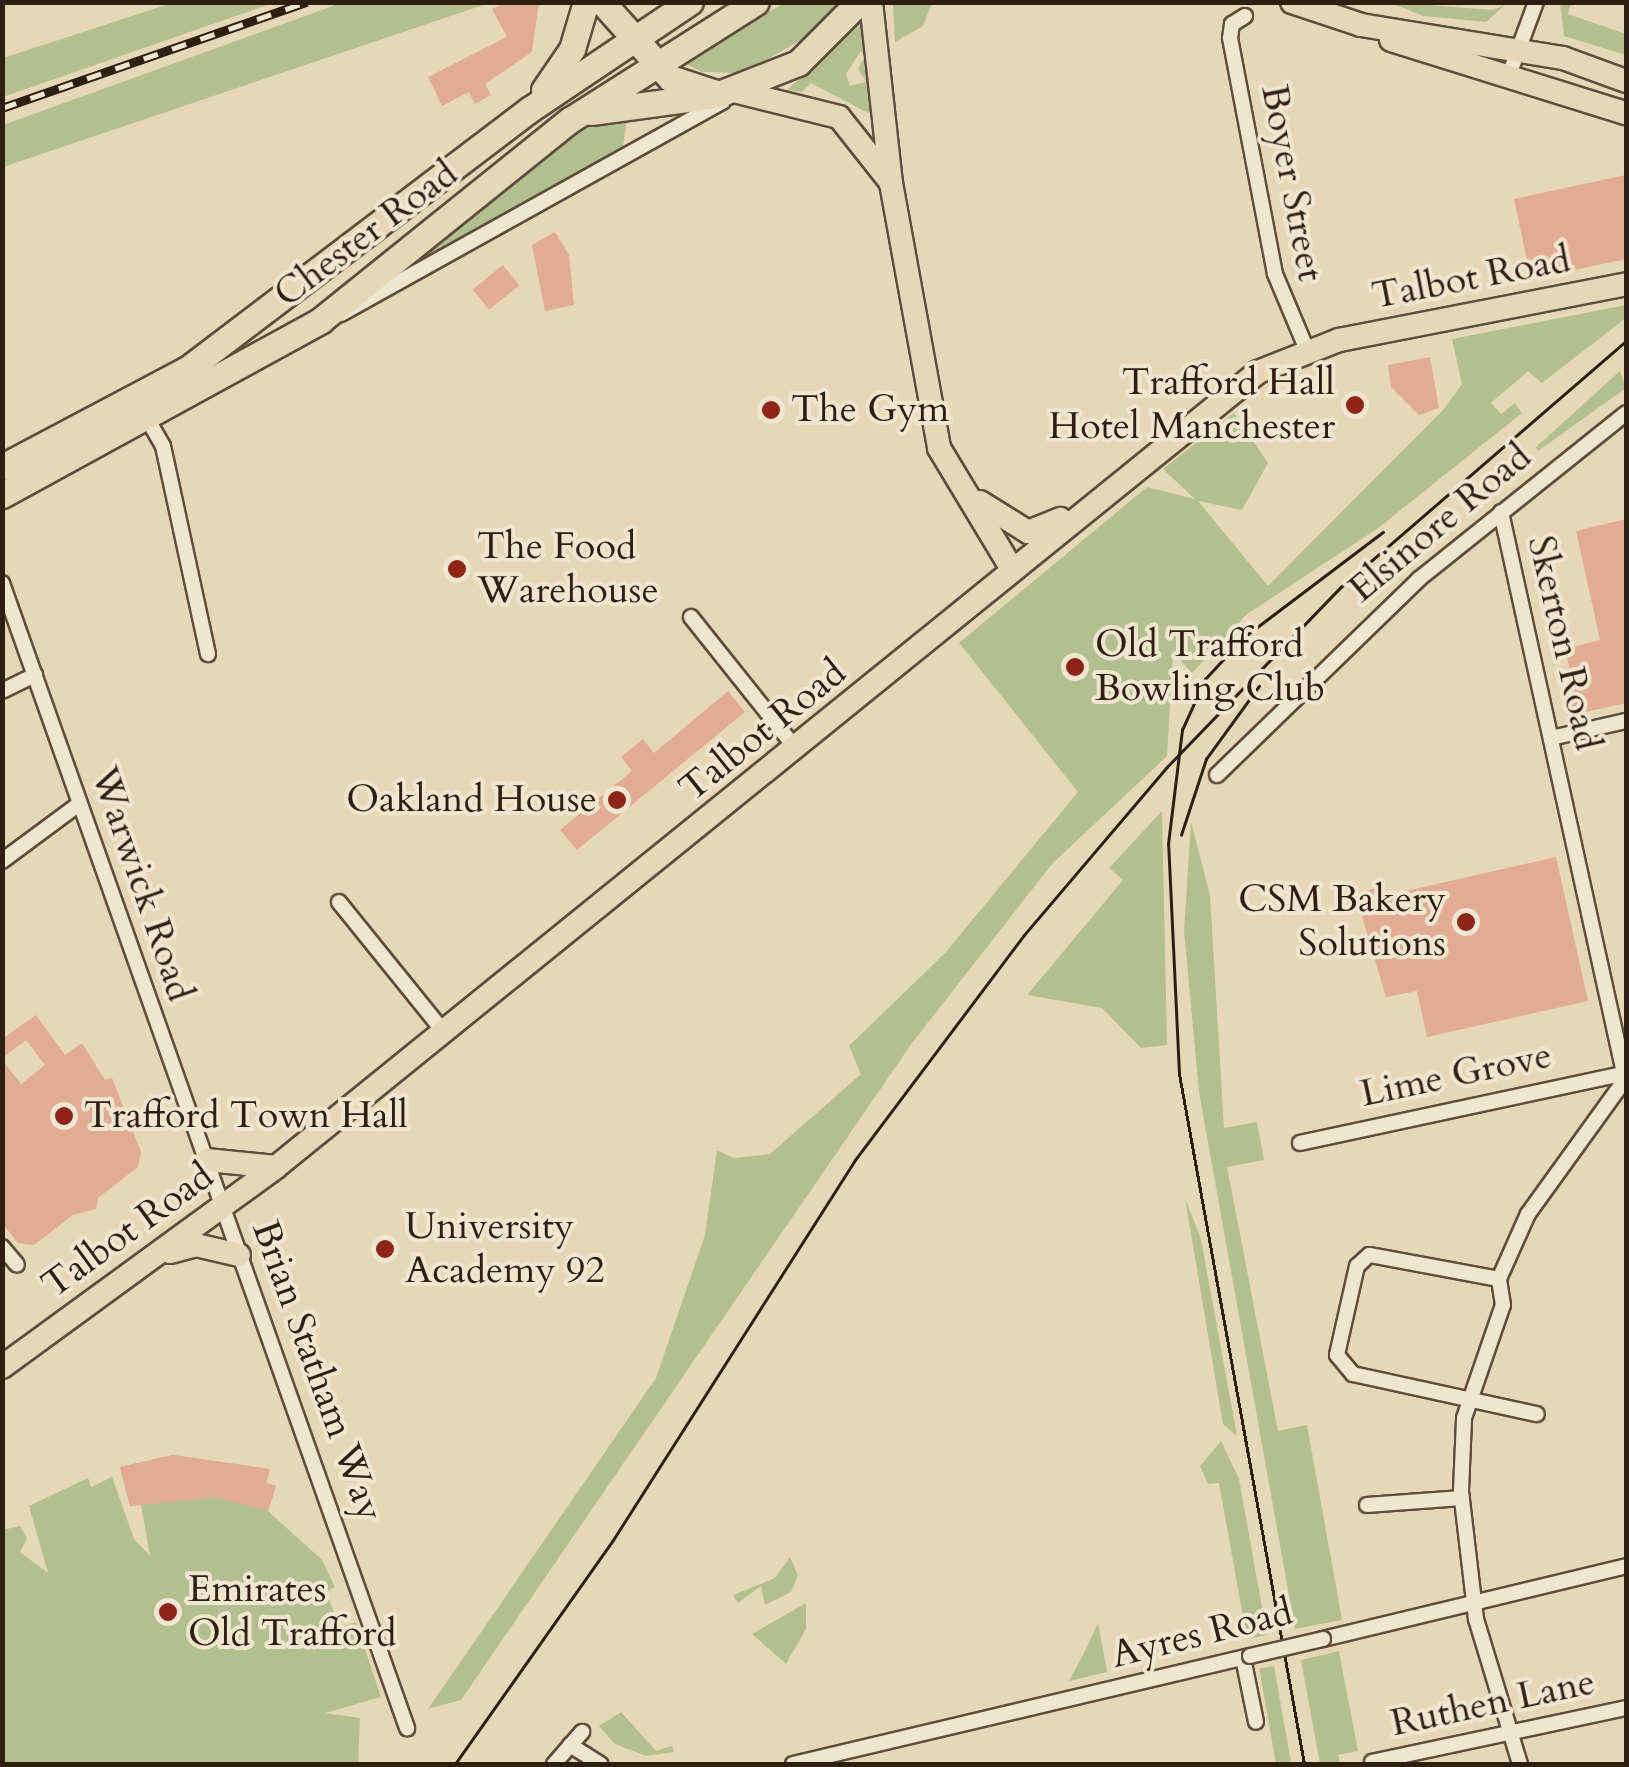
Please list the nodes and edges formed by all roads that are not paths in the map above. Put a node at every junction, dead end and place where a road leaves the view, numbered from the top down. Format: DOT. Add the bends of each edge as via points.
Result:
graph roads {
  1 [pos="586,2"];
  2 [pos="602,2"];
  3 [pos="690,2"];
  4 [pos="756,2"];
  5 [pos="859,2"];
  6 [pos="871,2"];
  7 [pos="1292,2"];
  8 [pos="1536,2"];
  9 [pos="1233,19"];
  10 [pos="1361,25"];
  11 [pos="630,39"];
  12 [pos="1520,48"];
  13 [pos="654,62"];
  14 [pos="1509,76"];
  15 [pos="1626,81"];
  16 [pos="728,93"];
  17 [pos="529,110"];
  18 [pos="1626,113"];
  19 [pos="570,120"];
  20 [pos="891,183"];
  21 [pos="1626,284"];
  22 [pos="321,320"];
  23 [pos="1308,350"];
  24 [pos="1626,413"];
  25 [pos="148,420"];
  26 [pos="2,467"];
  27 [pos="966,490"];
  28 [pos="2,495"];
  29 [pos="1094,500"];
  30 [pos="1502,512"];
  31 [pos="1012,569"];
  32 [pos="2,583"];
  33 [pos="691,617"];
  34 [pos="208,654"];
  35 [pos="35,675"];
  36 [pos="2,691"];
  37 [pos="1626,720"];
  38 [pos="1552,738"];
  39 [pos="797,750"];
  40 [pos="1217,775"];
  41 [pos="79,804"];
  42 [pos="2,860"];
  43 [pos="340,902"];
  44 [pos="443,1031"];
  45 [pos="1626,1076"];
  46 [pos="1300,1142"];
  47 [pos="207,1160"];
  48 [pos="276,1166"];
  49 [pos="225,1206"];
  50 [pos="2,1247"];
  51 [pos="239,1255"];
  52 [pos="154,1256"];
  53 [pos="17,1265"];
  54 [pos="1499,1280"];
  55 [pos="2,1367"];
  56 [pos="1472,1401"];
  57 [pos="1537,1414"];
  58 [pos="1462,1498"];
  59 [pos="1366,1505"];
  60 [pos="1626,1566"];
  61 [pos="1475,1602"];
  62 [pos="1247,1657"];
  63 [pos="1626,1708"];
  64 [pos="1256,1722"];
  65 [pos="407,1728"];
  66 [pos="582,1732"];
  67 [pos="1510,1734"];
  68 [pos="570,1745"];
  69 [pos="1372,1762"];
  70 [pos="554,1764"];
  71 [pos="600,1764"];
  72 [pos="793,1764"];
  73 [pos="1520,1764"];
  1 -- 17 [label="highway" via="572,49"];
  2 -- 11 [label="highway"];
  3 -- 11 [label="highway, Chester Road"];
  4 -- 13 [label="highway, Chester Road"];
  5 -- 16 [label="highway" via="808,56"];
  6 -- 20 [label="main road"];
  7 -- 10 [label="main road"];
  8 -- 12 [label="street"];
  9 -- 23 [label="street, Boyer Street" via="1276,274"];
  10 -- 12 [label="main road"];
  10 -- 14 [label="main road"];
  11 -- 13 [label="highway"];
  11 -- 17 [label="highway, Chester Road"];
  12 -- 14 [label="street"];
  12 -- 15 [label="main road"];
  13 -- 16 [label="highway" via="681,84"];
  13 -- 19 [label="highway, Chester Road"];
  14 -- 18 [label="main road"];
  16 -- 19 [label="highway" via="622,104"];
  16 -- 20 [label="main road" via="839,117 864,139"];
  16 -- 22 [label="street" via="404,285"];
  17 -- 26 [label="highway, Chester Road" via="189,368"];
  19 -- 22 [label="highway, Chester Road"];
  20 -- 27 [label="main road" via="939,448"];
  21 -- 23 [label="main road, Talbot Road"];
  22 -- 25 [label="highway, Chester Road"];
  23 -- 29 [label="main road, Talbot Road" via="1216,401"];
  24 -- 30 [label="street, Elsinore Road"];
  25 -- 28 [label="highway, Chester Road"];
  25 -- 34 [label="street" via="163,446"];
  27 -- 29 [label="main road" via="1028,532"];
  27 -- 31 [label="main road"];
  29 -- 31 [label="main road, Talbot Road"];
  30 -- 38 [label="street, Skerton Road"];
  30 -- 40 [label="street, Elsinore Road" via="1418,578"];
  31 -- 39 [label="main road, Talbot Road"];
  32 -- 35 [label="street, Warwick Road"];
  33 -- 39 [label="street"];
  35 -- 36 [label="street"];
  35 -- 41 [label="street, Warwick Road"];
  37 -- 38 [label="street"];
  38 -- 45 [label="street, Skerton Road"];
  39 -- 44 [label="main road, Talbot Road"];
  41 -- 42 [label="street"];
  41 -- 47 [label="street, Warwick Road"];
  43 -- 44 [label="street"];
  44 -- 48 [label="main road, Talbot Road"];
  45 -- 46 [label="street, Lime Grove"];
  45 -- 54 [label="street" via="1534,1201"];
  47 -- 48 [label="main road"];
  47 -- 49 [label="street, Warwick Road"];
  48 -- 49 [label="main road, Talbot Road"];
  49 -- 51 [label="street, Brian Statham Way"];
  49 -- 52 [label="main road, Talbot Road"];
  50 -- 53 [label="street"];
  51 -- 52 [label="main road" via="196,1245"];
  51 -- 65 [label="street, Brian Statham Way"];
  52 -- 55 [label="main road, Talbot Road"];
  54 -- 56 [label="street" via="1503,1305"];
  54 -- 56 [label="street" via="1375,1253 1357,1266 1339,1333 1339,1361 1353,1374"];
  56 -- 57 [label="street"];
  56 -- 58 [label="street"];
  58 -- 59 [label="street"];
  58 -- 61 [label="street"];
  60 -- 61 [label="street, Ayres Road"];
  61 -- 62 [label="street, Ayres Road, bridge"];
  61 -- 67 [label="street"];
  62 -- 64 [label="street"];
  62 -- 72 [label="street, Ayres Road"];
  63 -- 67 [label="street, Ruthen Lane"];
  66 -- 68 [label="street"];
  67 -- 69 [label="street, Ruthen Lane"];
  67 -- 73 [label="street"];
  68 -- 70 [label="street"];
  68 -- 71 [label="street"];
}
